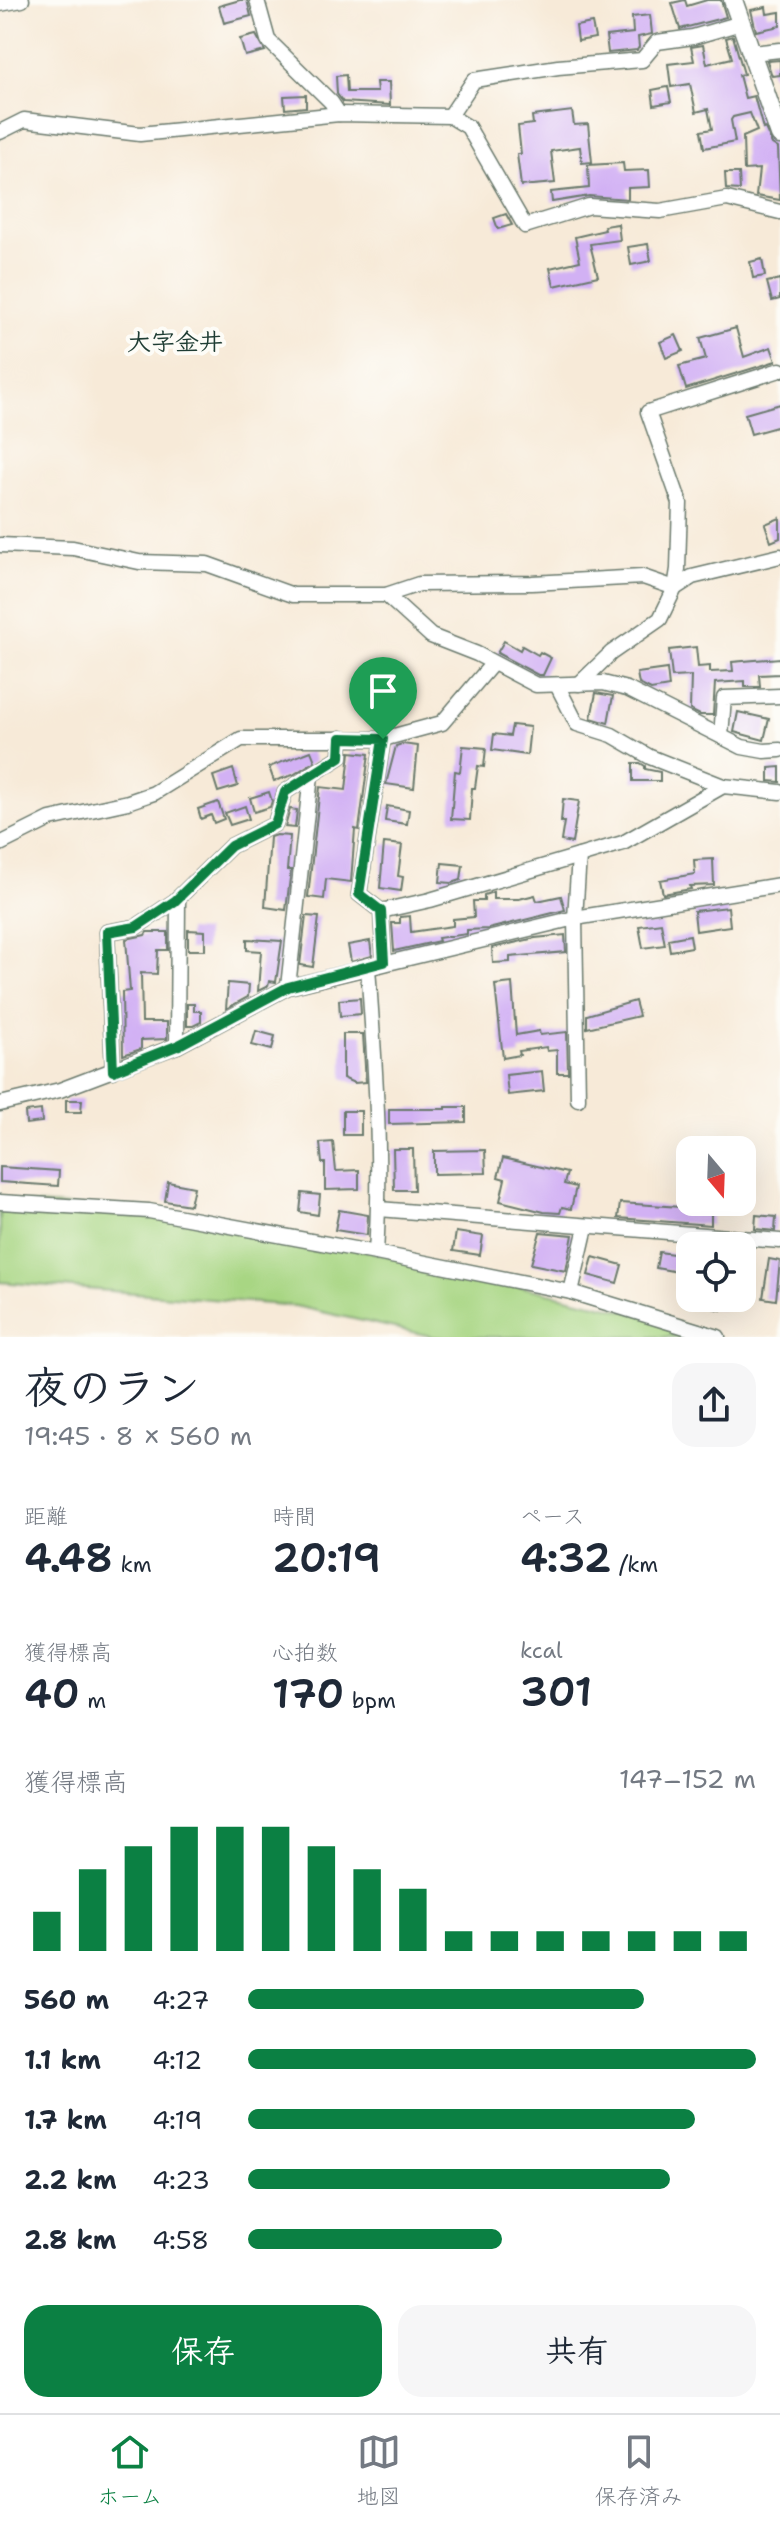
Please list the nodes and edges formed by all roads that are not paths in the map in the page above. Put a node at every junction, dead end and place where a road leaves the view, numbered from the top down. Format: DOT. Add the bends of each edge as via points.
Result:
graph roads {
  1 [pos="22,0"];
  2 [pos="257,0"];
  3 [pos="733,0"];
  4 [pos="0,4"];
  5 [pos="741,23"];
  6 [pos="780,50"];
  7 [pos="752,53"];
  8 [pos="339,114"];
  9 [pos="450,116"];
  10 [pos="0,132"];
  11 [pos="780,135"];
  12 [pos="780,212"];
  13 [pos="780,370"];
  14 [pos="0,545"];
  15 [pos="780,556"];
  16 [pos="675,588"];
  17 [pos="386,595"];
  18 [pos="493,663"];
  19 [pos="579,684"];
  20 [pos="557,685"];
  21 [pos="780,696"];
  22 [pos="721,736"];
  23 [pos="341,738"];
  24 [pos="383,739"];
  25 [pos="780,750"];
  26 [pos="311,775"];
  27 [pos="723,786"];
  28 [pos="780,792"];
  29 [pos="0,844"];
  30 [pos="579,856"];
  31 [pos="780,885"];
  32 [pos="178,898"];
  33 [pos="381,911"];
  34 [pos="575,918"];
  35 [pos="384,962"];
  36 [pos="368,968"];
  37 [pos="288,987"];
  38 [pos="177,1046"];
  39 [pos="113,1071"];
  40 [pos="578,1099"];
  41 [pos="0,1104"];
  42 [pos="0,1202"];
  43 [pos="379,1209"];
  44 [pos="586,1227"];
  45 [pos="780,1241"];
  46 [pos="376,1253"];
  47 [pos="571,1292"];
  48 [pos="718,1337"];
  1 -- 4 [label="street"];
  2 -- 8 [label="street" via="268,40"];
  3 -- 5 [label="street"];
  5 -- 7 [label="street"];
  5 -- 9 [label="street" via="657,42 642,60 474,80"];
  6 -- 7 [label="street"];
  7 -- 11 [label="street"];
  8 -- 9 [label="street"];
  8 -- 10 [label="street" via="140,134 24,120"];
  9 -- 12 [label="street" via="468,127 525,226 589,206 660,211 727,199"];
  13 -- 16 [label="street" via="648,412 680,503"];
  14 -- 17 [label="street" via="73,548 139,562 207,564 293,595"];
  15 -- 16 [label="street" via="692,577"];
  16 -- 17 [label="street" via="643,577 419,584"];
  16 -- 19 [label="street" via="660,619 611,653"];
  17 -- 18 [label="street" via="431,636"];
  18 -- 20 [label="street" via="536,685"];
  18 -- 24 [label="street" via="442,723"];
  19 -- 20 [label="street"];
  19 -- 22 [label="street" via="627,689"];
  20 -- 27 [label="street" via="577,724"];
  21 -- 22 [label="street" via="724,698"];
  22 -- 25 [label="street" via="742,747"];
  23 -- 24 [label="street"];
  23 -- 26 [label="street" via="340,757"];
  23 -- 29 [label="street" via="241,739 154,793 50,819"];
  24 -- 33 [label="street" via="359,894"];
  26 -- 32 [label="street" via="285,792 275,824 231,846"];
  26 -- 37 [label="street"];
  27 -- 28 [label="street"];
  27 -- 30 [label="street" via="623,843"];
  30 -- 33 [label="street"];
  30 -- 34 [label="street"];
  31 -- 34 [label="street"];
  32 -- 38 [label="street"];
  32 -- 39 [label="street" via="136,927 107,932"];
  33 -- 35 [label="street"];
  34 -- 35 [label="street"];
  34 -- 40 [label="street"];
  35 -- 36 [label="street"];
  36 -- 37 [label="street"];
  36 -- 43 [label="street"];
  37 -- 38 [label="street"];
  38 -- 39 [label="street"];
  39 -- 41 [label="street"];
  42 -- 46 [label="street" via="149,1211"];
  43 -- 44 [label="street"];
  43 -- 46 [label="street"];
  44 -- 45 [label="street"];
  44 -- 47 [label="street"];
  46 -- 47 [label="street"];
  47 -- 48 [label="street"];
}
